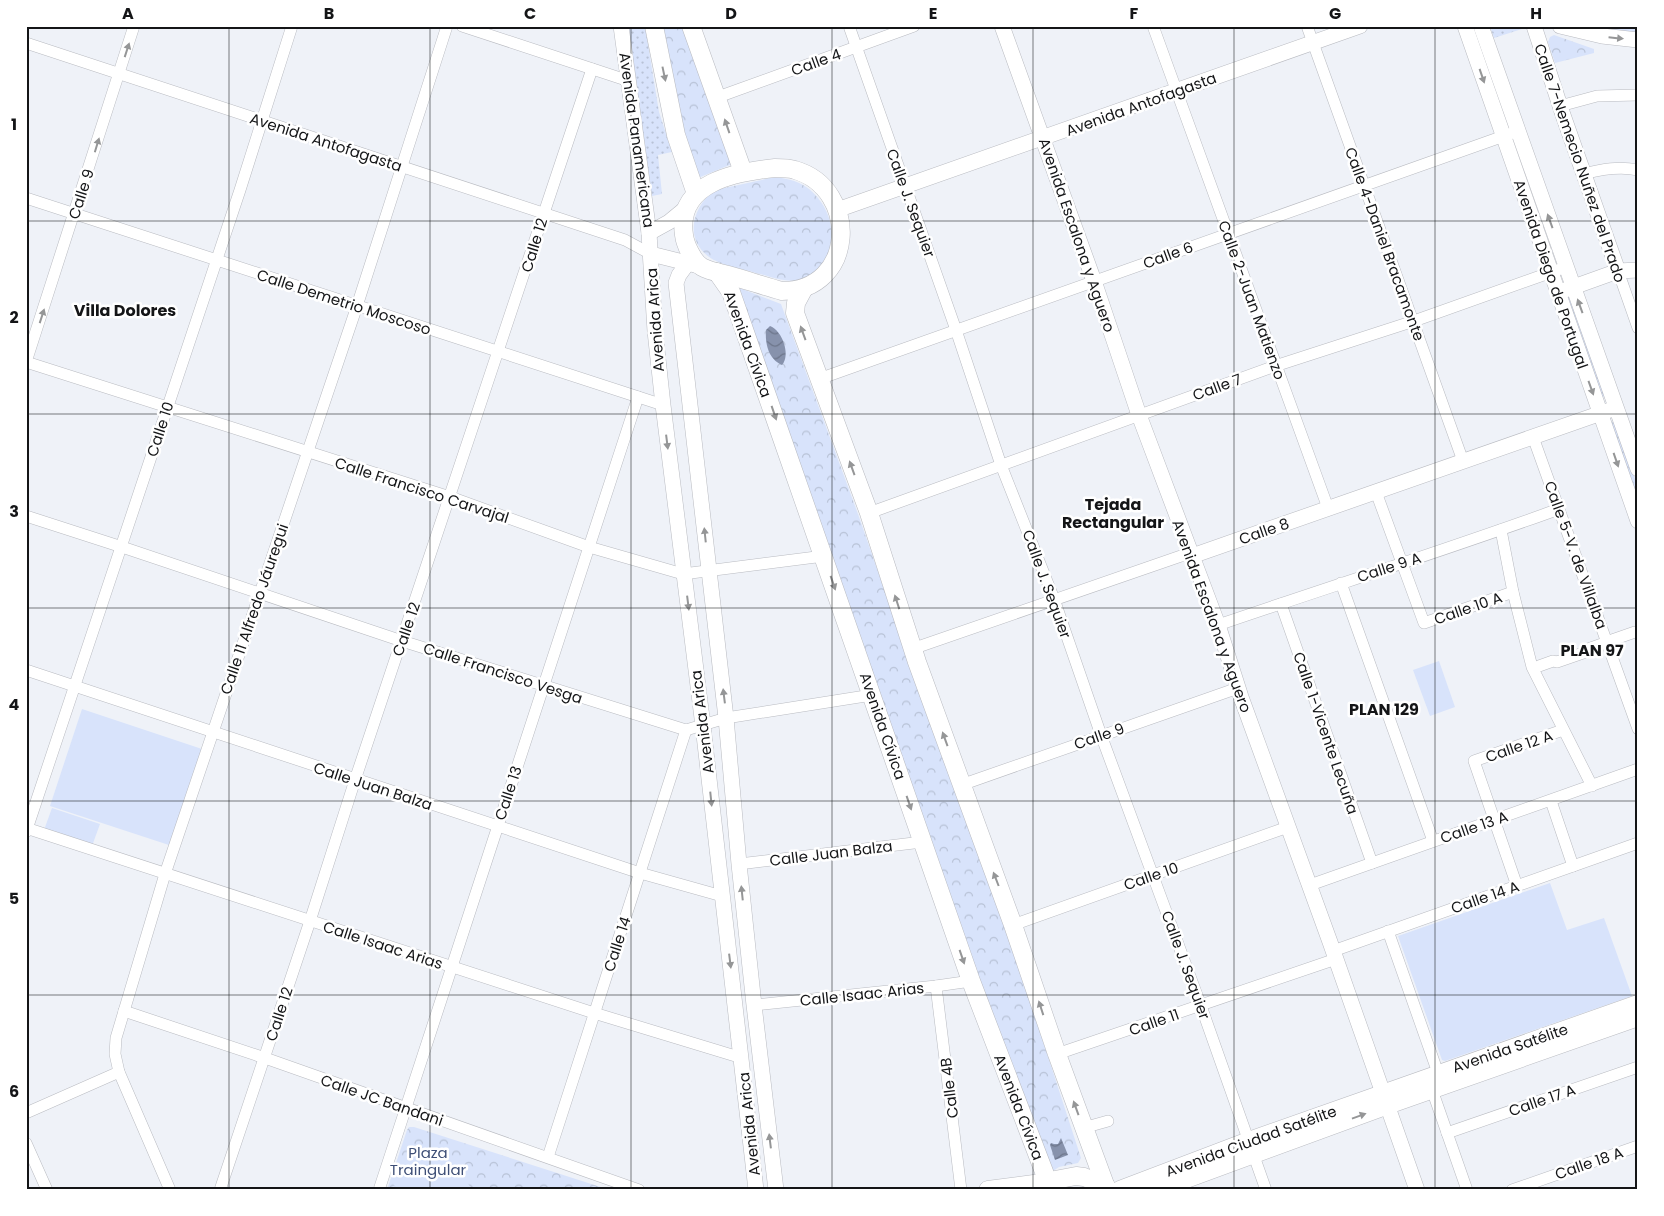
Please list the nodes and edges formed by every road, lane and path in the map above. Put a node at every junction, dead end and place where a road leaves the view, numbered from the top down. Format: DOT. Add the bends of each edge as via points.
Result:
graph roads {
  1 [pos="134,26"];
  2 [pos="292,26"];
  3 [pos="447,26"];
  4 [pos="462,26"];
  5 [pos="621,26"];
  6 [pos="654,26"];
  7 [pos="691,26"];
  8 [pos="849,26"];
  9 [pos="914,26"];
  10 [pos="1002,26"];
  11 [pos="1154,26"];
  12 [pos="1307,26"];
  13 [pos="1360,26"];
  14 [pos="1481,26"];
  15 [pos="1534,26"];
  16 [pos="1560,26"];
  17 [pos="1463,27"];
  18 [pos="1638,40"];
  19 [pos="26,43"];
  20 [pos="1313,43"];
  21 [pos="856,47"];
  22 [pos="592,69"];
  23 [pos="119,74"];
  24 [pos="629,82"];
  25 [pos="1176,91"];
  26 [pos="1638,95"];
  27 [pos="718,97"];
  28 [pos="1560,106"];
  29 [pos="262,121"];
  30 [pos="1518,131"];
  31 [pos="1503,136"];
  32 [pos="1043,139"];
  33 [pos="402,167"];
  34 [pos="1638,170"];
  35 [pos="743,172"];
  36 [pos="1584,174"];
  37 [pos="1363,186"];
  38 [pos="906,187"];
  39 [pos="26,198"];
  40 [pos="691,201"];
  41 [pos="837,210"];
  42 [pos="75,214"];
  43 [pos="543,214"];
  44 [pos="649,234"];
  45 [pos="1228,234"];
  46 [pos="625,240"];
  47 [pos="650,254"];
  48 [pos="216,260"];
  49 [pos="702,267"];
  50 [pos="1566,267"];
  51 [pos="1618,270"];
  52 [pos="1638,270"];
  53 [pos="1550,272"];
  54 [pos="1094,282"];
  55 [pos="1573,287"];
  56 [pos="804,288"];
  57 [pos="1557,292"];
  58 [pos="357,306"];
  59 [pos="1414,321"];
  60 [pos="1638,328"];
  61 [pos="956,330"];
  62 [pos="499,352"];
  63 [pos="26,362"];
  64 [pos="1275,366"];
  65 [pos="819,379"];
  66 [pos="638,397"];
  67 [pos="662,405"];
  68 [pos="167,407"];
  69 [pos="1616,408"];
  70 [pos="1600,414"];
  71 [pos="1139,415"];
  72 [pos="1533,437"];
  73 [pos="307,452"];
  74 [pos="1464,461"];
  75 [pos="1001,465"];
  76 [pos="1638,469"];
  77 [pos="1376,492"];
  78 [pos="450,497"];
  79 [pos="1328,508"];
  80 [pos="1560,509"];
  81 [pos="869,513"];
  82 [pos="26,516"];
  83 [pos="1638,521"];
  84 [pos="1501,530"];
  85 [pos="122,547"];
  86 [pos="589,547"];
  87 [pos="824,556"];
  88 [pos="1192,556"];
  89 [pos="1401,564"];
  90 [pos="708,570"];
  91 [pos="684,574"];
  92 [pos="1341,582"];
  93 [pos="1514,592"];
  94 [pos="260,594"];
  95 [pos="1054,599"];
  96 [pos="1281,604"];
  97 [pos="1218,625"];
  98 [pos="1637,631"];
  99 [pos="402,641"];
  100 [pos="912,649"];
  101 [pos="1539,666"];
  102 [pos="26,670"];
  103 [pos="74,686"];
  104 [pos="543,686"];
  105 [pos="1238,688"];
  106 [pos="872,695"];
  107 [pos="726,718"];
  108 [pos="703,726"];
  109 [pos="686,730"];
  110 [pos="1563,730"];
  111 [pos="1638,730"];
  112 [pos="212,732"];
  113 [pos="1101,735"];
  114 [pos="1638,769"];
  115 [pos="355,780"];
  116 [pos="961,785"];
  117 [pos="1592,786"];
  118 [pos="1551,801"];
  119 [pos="1494,820"];
  120 [pos="498,826"];
  121 [pos="1288,828"];
  122 [pos="27,829"];
  123 [pos="1434,841"];
  124 [pos="922,842"];
  125 [pos="1638,843"];
  126 [pos="1372,862"];
  127 [pos="739,864"];
  128 [pos="1573,866"];
  129 [pos="640,873"];
  130 [pos="165,874"];
  131 [pos="1152,875"];
  132 [pos="1310,885"];
  133 [pos="1517,886"];
  134 [pos="722,896"];
  135 [pos="310,922"];
  136 [pos="1013,924"];
  137 [pos="1388,931"];
  138 [pos="1335,955"];
  139 [pos="451,967"];
  140 [pos="971,980"];
  141 [pos="936,986"];
  142 [pos="1638,1004"];
  143 [pos="754,1005"];
  144 [pos="1201,1006"];
  145 [pos="124,1011"];
  146 [pos="594,1013"];
  147 [pos="1638,1018"];
  148 [pos="1604,1022"];
  149 [pos="1056,1054"];
  150 [pos="265,1058"];
  151 [pos="742,1058"];
  152 [pos="1638,1067"];
  153 [pos="119,1072"];
  154 [pos="1433,1080"];
  155 [pos="1385,1099"];
  156 [pos="406,1109"];
  157 [pos="26,1112"];
  158 [pos="1108,1121"];
  159 [pos="1083,1128"];
  160 [pos="1447,1133"];
  161 [pos="26,1143"];
  162 [pos="1638,1146"];
  163 [pos="1251,1148"];
  164 [pos="548,1157"];
  165 [pos="1545,1184"];
  166 [pos="1049,1186"];
  167 [pos="1111,1189"];
  168 [pos="47,1190"];
  169 [pos="170,1190"];
  170 [pos="220,1190"];
  171 [pos="379,1190"];
  172 [pos="639,1190"];
  173 [pos="756,1190"];
  174 [pos="776,1190"];
  175 [pos="961,1190"];
  176 [pos="988,1190"];
  177 [pos="1156,1190"];
  178 [pos="1266,1190"];
  179 [pos="1417,1190"];
  180 [pos="1467,1190"];
  181 [pos="1512,1190"];
  23 -- 1 [label="street, Calle 9, one-way"];
  2 -- 29 [label="street, Calle 10"];
  3 -- 33 [label="street, Calle 11 Alfredo Jáuregui"];
  4 -- 22 [label="street"];
  5 -- 24 [label="street, Avenida Panamericana"];
  6 -- 40 [label="main road, one-way"];
  7 -- 27 [label="main road"];
  8 -- 21 [label="street, Calle J. Sequier"];
  9 -- 21 [label="street, Calle 4"];
  10 -- 32 [label="street, Avenida Escalona y Aguero"];
  11 -- 25 [label="street, Calle 2-Juan Matienzo"];
  12 -- 20 [label="street, Calle 4-Daniel Bracamonte"];
  13 -- 20 [label="street, Avenida Antofagasta"];
  14 -- 30 [label="street, Avenida Diego de Portugal"];
  15 -- 28 [label="street, Calle 7-Nemecio Nuñez del Prado"];
  16 -- 18 [label="street, one-way"];
  17 -- 31 [label="street, Avenida Diego de Portugal, one-way"];
  19 -- 23 [label="street, Avenida Antofagasta"];
  20 -- 25 [label="street, Avenida Antofagasta"];
  20 -- 37 [label="street, Calle 4-Daniel Bracamonte"];
  21 -- 27 [label="street, Calle 4"];
  21 -- 38 [label="street, Calle J. Sequier"];
  22 -- 24 [label="street"];
  22 -- 43 [label="street, Calle 12"];
  23 -- 29 [label="street, Avenida Antofagasta"];
  42 -- 23 [label="street, Calle 9, one-way"];
  24 -- 44 [label="street, Avenida Panamericana"];
  25 -- 32 [label="street, Avenida Antofagasta"];
  25 -- 45 [label="street, Calle 2-Juan Matienzo"];
  26 -- 28 [label="street" via="1597,96"];
  35 -- 27 [label="main road, one-way"];
  28 -- 36 [label="street, Calle 7-Nemecio Nuñez del Prado"];
  29 -- 33 [label="street, Avenida Antofagasta"];
  29 -- 48 [label="street, Calle 10"];
  30 -- 31 [label="street, Calle 6"];
  50 -- 30 [label="street, Avenida Diego de Portugal, one-way"];
  31 -- 37 [label="street, Calle 6"];
  31 -- 53 [label="street, Avenida Diego de Portugal"];
  32 -- 38 [label="street, Avenida Antofagasta"];
  32 -- 54 [label="street, Avenida Escalona y Aguero"];
  33 -- 43 [label="street, Avenida Antofagasta"];
  33 -- 58 [label="street, Calle 11 Alfredo Jáuregui"];
  34 -- 36 [label="street" via="1623,167"];
  35 -- 40 [label="main road" via="710,183"];
  35 -- 41 [label="main road" via="775,168 794,170 811,177 824,189"];
  36 -- 51 [label="street, Calle 7-Nemecio Nuñez del Prado"];
  37 -- 45 [label="street, Calle 6"];
  37 -- 59 [label="street, Calle 4-Daniel Bracamonte"];
  38 -- 41 [label="street, Avenida Antofagasta"];
  38 -- 61 [label="street, Calle J. Sequier"];
  39 -- 42 [label="street, Calle Demetrio Moscoso"];
  40 -- 44 [label="street" via="669,222"];
  40 -- 49 [label="main road" via="682,222 684,238"];
  41 -- 56 [label="main road" via="842,239 838,255 828,272"];
  42 -- 48 [label="street, Calle Demetrio Moscoso"];
  63 -- 42 [label="street, Calle 9, one-way"];
  43 -- 46 [label="street, Avenida Antofagasta"];
  43 -- 62 [label="street, Calle 12"];
  44 -- 46 [label="street"];
  44 -- 47 [label="street, Avenida Panamericana"];
  45 -- 54 [label="street, Calle 6"];
  45 -- 64 [label="street, Calle 2-Juan Matienzo"];
  46 -- 47 [label="street, Avenida Antofagasta"];
  47 -- 49 [label="street, Avenida Antofagasta"];
  47 -- 67 [label="street, Avenida Arica"];
  48 -- 58 [label="street, Calle Demetrio Moscoso"];
  48 -- 68 [label="street, Calle 10"];
  49 -- 56 [label="main road" via="782,291"];
  49 -- 87 [label="main road, Avenida Cívica, one-way" via="731,292"];
  90 -- 49 [label="street, Avenida Arica, one-way" via="676,283 679,275"];
  50 -- 53 [label="street, Calle 7"];
  50 -- 55 [label="street, Avenida Diego de Portugal"];
  51 -- 52 [label="street"];
  51 -- 55 [label="street"];
  51 -- 60 [label="street, Calle 7-Nemecio Nuñez del Prado"];
  53 -- 57 [label="street, Avenida Diego de Portugal"];
  53 -- 59 [label="street, Calle 7"];
  54 -- 61 [label="street, Calle 6"];
  54 -- 71 [label="street, Avenida Escalona y Aguero"];
  55 -- 57 [label="street"];
  69 -- 55 [label="street, Avenida Diego de Portugal, one-way"];
  65 -- 56 [label="main road, one-way" via="796,313 796,303"];
  57 -- 70 [label="street, Avenida Diego de Portugal, one-way"];
  58 -- 62 [label="street, Calle Demetrio Moscoso"];
  58 -- 73 [label="street, Calle 11 Alfredo Jáuregui"];
  59 -- 64 [label="street, Calle 7"];
  59 -- 74 [label="street, Calle 4-Daniel Bracamonte"];
  61 -- 65 [label="street, Calle 6"];
  61 -- 75 [label="street, Calle J. Sequier"];
  62 -- 66 [label="street, Calle Demetrio Moscoso"];
  62 -- 78 [label="street, Calle 12"];
  63 -- 68 [label="street, Calle Francisco Carvajal"];
  64 -- 71 [label="street, Calle 7"];
  64 -- 79 [label="street, Calle 2-Juan Matienzo"];
  81 -- 65 [label="main road, one-way"];
  66 -- 67 [label="street, Calle Demetrio Moscoso"];
  66 -- 86 [label="street, Calle 13"];
  67 -- 91 [label="street, Avenida Arica, one-way"];
  68 -- 73 [label="street, Calle Francisco Carvajal"];
  68 -- 85 [label="street, Calle 10"];
  69 -- 70 [label="street, Calle 8"];
  69 -- 76 [label="street, Avenida Diego de Portugal"];
  70 -- 72 [label="street, Calle 8"];
  70 -- 83 [label="street, Avenida Diego de Portugal, one-way"];
  71 -- 75 [label="street, Calle 7"];
  71 -- 88 [label="street, Avenida Escalona y Aguero"];
  72 -- 74 [label="street, Calle 8"];
  72 -- 80 [label="street, Calle 5-V. de Villalba"];
  73 -- 78 [label="street, Calle Francisco Carvajal"];
  73 -- 94 [label="street, Calle 11 Alfredo Jáuregui"];
  74 -- 77 [label="street, Calle 8"];
  75 -- 81 [label="street, Calle 7"];
  75 -- 95 [label="street, Calle J. Sequier"];
  77 -- 79 [label="street, Calle 8"];
  77 -- 89 [label="street"];
  78 -- 86 [label="street, Calle Francisco Carvajal"];
  78 -- 99 [label="street, Calle 12"];
  79 -- 88 [label="street, Calle 8"];
  80 -- 84 [label="street, Calle 9 A"];
  80 -- 111 [label="street, Calle 5-V. de Villalba"];
  100 -- 81 [label="main road, one-way"];
  82 -- 85 [label="street, Calle Francisco Vesga"];
  84 -- 89 [label="street, Calle 9 A"];
  84 -- 93 [label="street"];
  85 -- 94 [label="street, Calle Francisco Vesga"];
  85 -- 103 [label="street, Calle 10"];
  86 -- 91 [label="street, Calle Francisco Carvajal"];
  86 -- 104 [label="street, Calle 13"];
  87 -- 90 [label="street, Calle Francisco Carvajal"];
  87 -- 106 [label="main road, Avenida Cívica, one-way"];
  88 -- 95 [label="street, Calle 8" via="1181,556"];
  88 -- 97 [label="street, Avenida Escalona y Aguero"];
  89 -- 92 [label="street, Calle 9 A"];
  89 -- 93 [label="street, Calle 10 A" via="1424,623"];
  90 -- 91 [label="street, Calle Francisco Carvajal"];
  107 -- 90 [label="street, Avenida Arica, one-way"];
  91 -- 108 [label="street, Avenida Arica, one-way"];
  92 -- 96 [label="street, Calle 9 A"];
  92 -- 123 [label="street"];
  93 -- 110 [label="street" via="1532,667"];
  94 -- 99 [label="street, Calle Francisco Vesga"];
  94 -- 112 [label="street, Calle 11 Alfredo Jáuregui"];
  95 -- 100 [label="street, Calle 8"];
  95 -- 113 [label="street, Calle J. Sequier"];
  96 -- 97 [label="street, Calle 9 A"];
  96 -- 126 [label="street, Calle 1-Vicente Lecuña"];
  97 -- 105 [label="street, Avenida Escalona y Aguero"];
  98 -- 101 [label="street" via="1586,652"];
  99 -- 104 [label="street, Calle Francisco Vesga"];
  99 -- 115 [label="street, Calle 12"];
  116 -- 100 [label="main road, one-way"];
  102 -- 103 [label="street, Calle Juan Balza"];
  103 -- 112 [label="street, Calle Juan Balza"];
  103 -- 122 [label="street, Calle 10"];
  104 -- 109 [label="street, Calle Francisco Vesga"];
  104 -- 120 [label="street, Calle 13"];
  105 -- 113 [label="street, Calle 9"];
  105 -- 121 [label="street, Avenida Escalona y Aguero"];
  106 -- 107 [label="street"];
  106 -- 124 [label="main road, Avenida Cívica, one-way"];
  107 -- 108 [label="street"];
  107 -- 127 [label="street, Avenida Arica"];
  108 -- 109 [label="street"];
  108 -- 134 [label="street, Avenida Arica, one-way"];
  109 -- 129 [label="street, Calle 14"];
  110 -- 117 [label="street"];
  110 -- 119 [label="street, Calle 12 A" via="1474,761"];
  112 -- 115 [label="street, Calle Juan Balza"];
  112 -- 130 [label="street, Calle 11 Alfredo Jáuregui"];
  113 -- 116 [label="street, Calle 9"];
  113 -- 131 [label="street, Calle J. Sequier"];
  114 -- 117 [label="street, Calle 13 A"];
  115 -- 120 [label="street, Calle Juan Balza"];
  115 -- 135 [label="street, Calle 12"];
  136 -- 116 [label="main road, one-way"];
  117 -- 118 [label="street, Calle 13 A"];
  118 -- 119 [label="street, Calle 13 A"];
  118 -- 128 [label="street"];
  119 -- 123 [label="street, Calle 13 A"];
  119 -- 133 [label="street"];
  120 -- 129 [label="street, Calle Juan Balza"];
  120 -- 139 [label="street, Calle 13"];
  121 -- 131 [label="street, Calle 10"];
  121 -- 132 [label="street, Avenida Escalona y Aguero"];
  122 -- 130 [label="street, Calle Isaac Arias"];
  123 -- 126 [label="street, Calle 13 A"];
  124 -- 127 [label="street, Calle Juan Balza"];
  124 -- 140 [label="main road, Avenida Cívica, one-way"];
  125 -- 128 [label="street, Calle 14 A"];
  126 -- 132 [label="street, Calle 13 A"];
  143 -- 127 [label="street, Avenida Arica, one-way"];
  128 -- 133 [label="street, Calle 14 A"];
  129 -- 134 [label="street, Calle Juan Balza"];
  129 -- 146 [label="street, Calle 14"];
  130 -- 135 [label="street, Calle Isaac Arias"];
  130 -- 145 [label="street, Calle 11 Alfredo Jáuregui"];
  131 -- 136 [label="street, Calle 10"];
  131 -- 144 [label="street, Calle J. Sequier"];
  132 -- 138 [label="street, Avenida Escalona y Aguero"];
  133 -- 137 [label="street, Calle 14 A"];
  134 -- 151 [label="street, Avenida Arica, one-way"];
  135 -- 139 [label="street, Calle Isaac Arias"];
  135 -- 150 [label="street, Calle 12"];
  149 -- 136 [label="main road, one-way"];
  137 -- 138 [label="street, Calle 14 A"];
  137 -- 154 [label="street"];
  138 -- 144 [label="street, Calle 11"];
  138 -- 155 [label="street, Avenida Escalona y Aguero"];
  139 -- 146 [label="street, Calle Isaac Arias"];
  139 -- 156 [label="street, Calle 13"];
  140 -- 141 [label="street, Calle Isaac Arias"];
  140 -- 166 [label="main road, Avenida Cívica"];
  141 -- 143 [label="street, Calle Isaac Arias"];
  141 -- 175 [label="street, Calle 4B"];
  142 -- 148 [label="main road, Avenida Satélite"];
  174 -- 143 [label="street, Avenida Arica, one-way"];
  144 -- 149 [label="street, Calle 11"];
  144 -- 163 [label="street, Calle J. Sequier"];
  145 -- 150 [label="street, Calle JC Bandani"];
  145 -- 153 [label="street, Calle 11 Alfredo Jáuregui" via="116,1038"];
  146 -- 151 [label="street, Calle Isaac Arias"];
  146 -- 164 [label="street, Calle 14"];
  147 -- 148 [label="main road, Avenida Satélite"];
  148 -- 154 [label="main road, Avenida Satélite"];
  159 -- 149 [label="main road, one-way"];
  150 -- 156 [label="street, Calle JC Bandani"];
  150 -- 170 [label="street, Calle 12"];
  151 -- 173 [label="street, Avenida Arica"];
  152 -- 160 [label="street, Calle 17 A"];
  153 -- 157 [label="street"];
  153 -- 169 [label="street, Calle 11 Alfredo Jáuregui"];
  154 -- 155 [label="main road, Avenida Satélite"];
  154 -- 160 [label="street"];
  155 -- 163 [label="main road, Avenida Ciudad Satélite"];
  155 -- 179 [label="street, Avenida Escalona y Aguero"];
  156 -- 164 [label="street, Calle JC Bandani"];
  156 -- 171 [label="street, Calle 13"];
  158 -- 159 [label="street"];
  159 -- 167 [label="main road"];
  160 -- 180 [label="street"];
  161 -- 168 [label="street"];
  162 -- 165 [label="street, Calle 18 A"];
  163 -- 167 [label="main road, Avenida Ciudad Satélite"];
  163 -- 177 [label="main road, Avenida Ciudad Satélite"];
  163 -- 178 [label="street"];
  164 -- 172 [label="street, Calle JC Bandani"];
  165 -- 181 [label="street, Calle 18 A"];
  166 -- 167 [label="main road" via="1076,1176"];
  166 -- 176 [label="main road"];
}
